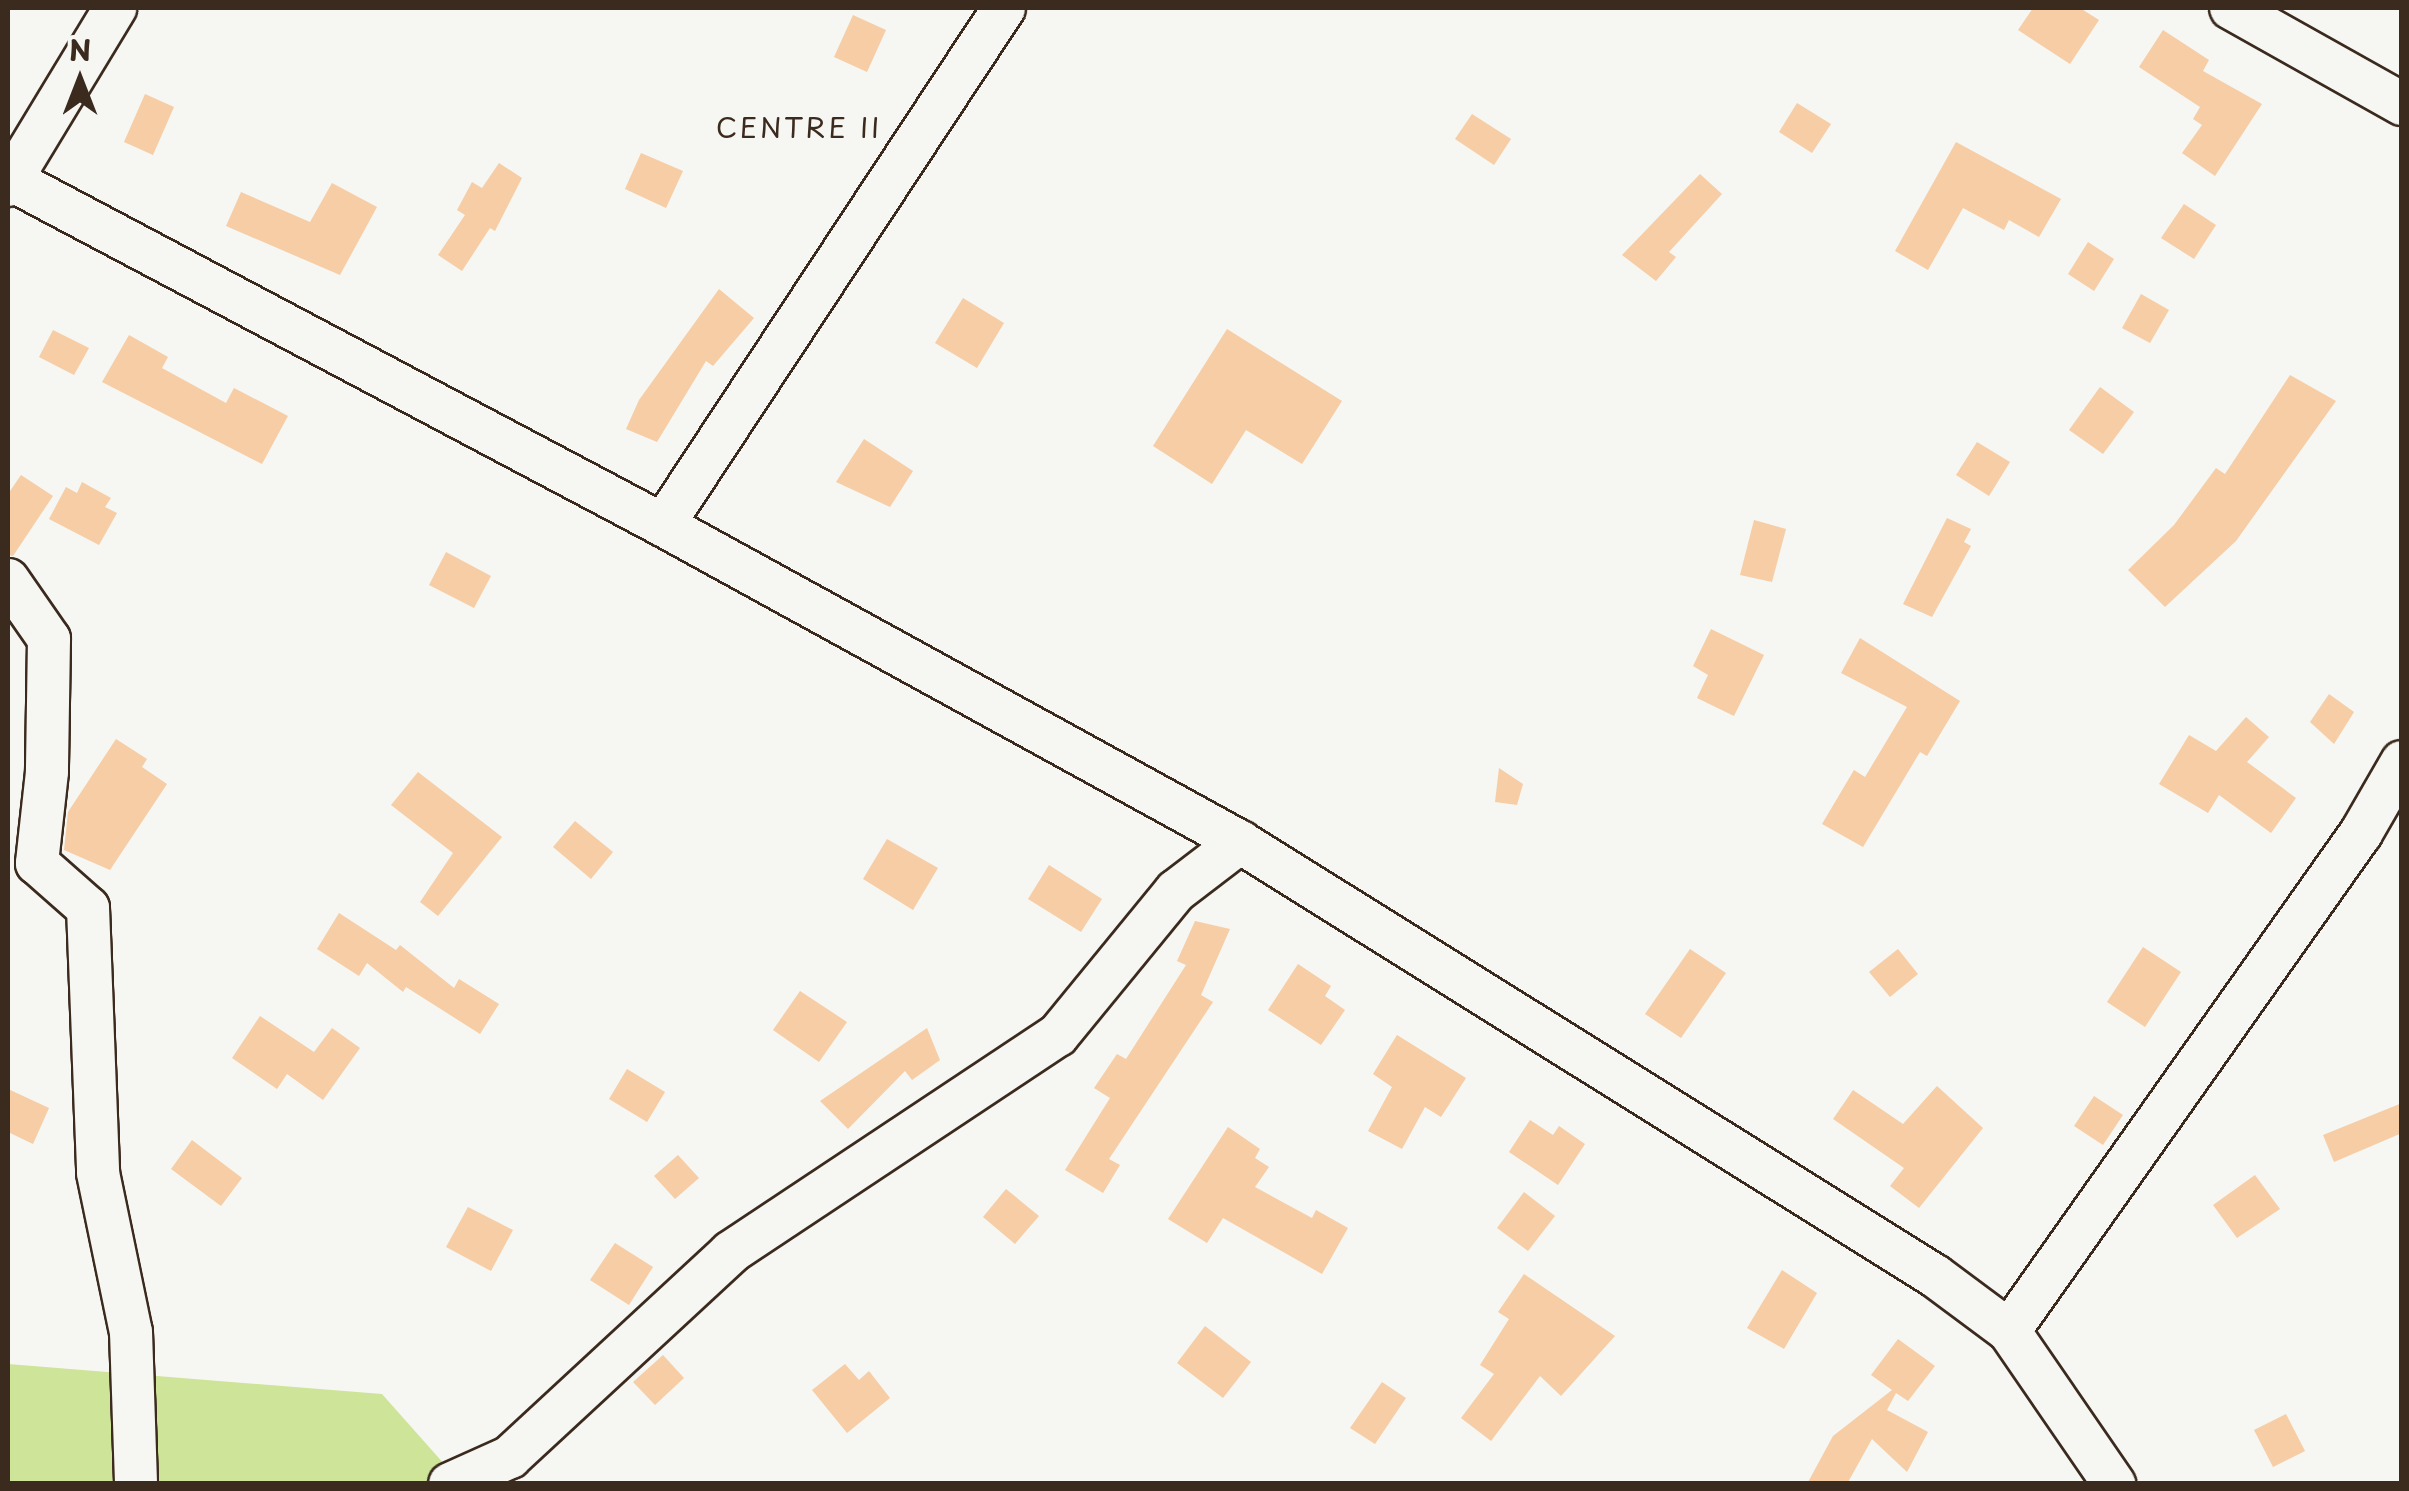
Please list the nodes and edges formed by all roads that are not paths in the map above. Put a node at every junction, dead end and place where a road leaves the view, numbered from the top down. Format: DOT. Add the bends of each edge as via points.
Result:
graph roads {
  1 [pos="115,8"];
  2 [pos="1004,8"];
  3 [pos="2231,8"];
  4 [pos="2402,104"];
  5 [pos="8,180"];
  6 [pos="663,525"];
  7 [pos="8,580"];
  8 [pos="2402,762"];
  9 [pos="1240,842"];
  10 [pos="2009,1331"];
  11 [pos="136,1484"];
  12 [pos="450,1484"];
  13 [pos="2114,1484"];
  1 -- 5 [label="street"];
  2 -- 6 [label="street"];
  3 -- 4 [label="street"];
  5 -- 6 [label="street"];
  6 -- 9 [label="street"];
  7 -- 11 [label="street" via="49,640 48,772 37,863 88,908 98,1173 131,1332"];
  8 -- 10 [label="street" via="2361,833"];
  9 -- 10 [label="street" via="1935,1276"];
  9 -- 12 [label="street" via="1176,891 1058,1034 731,1252 510,1456"];
  10 -- 13 [label="street"];
}
